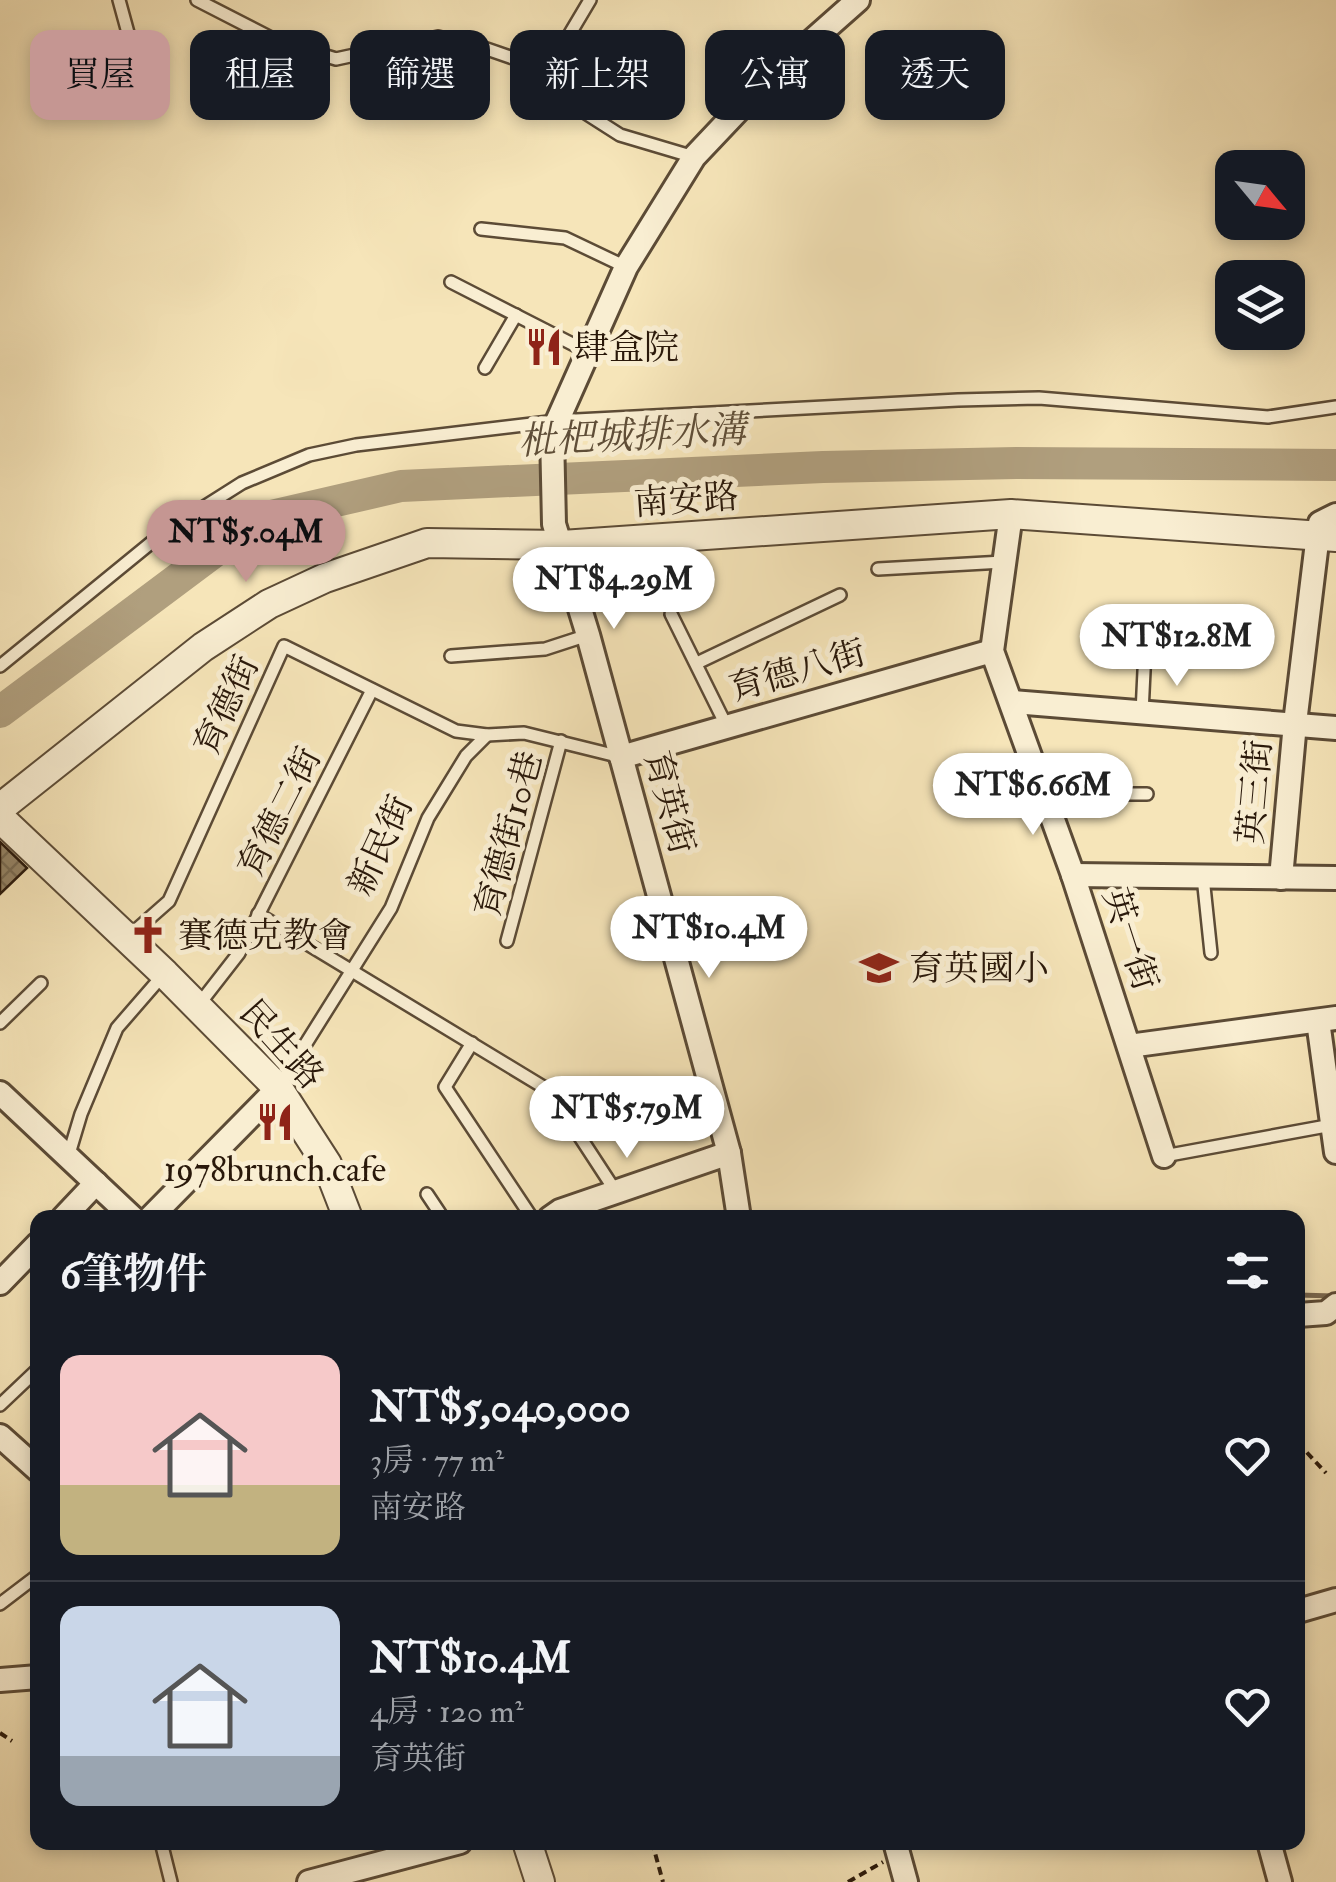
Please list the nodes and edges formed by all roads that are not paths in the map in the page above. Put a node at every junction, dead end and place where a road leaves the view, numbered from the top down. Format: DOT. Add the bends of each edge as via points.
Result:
graph roads {
  1 [pos="119,0"];
  2 [pos="197,0"];
  3 [pos="590,0"];
  4 [pos="858,0"];
  5 [pos="127,30"];
  6 [pos="572,30"];
  7 [pos="510,57"];
  8 [pos="597,120"];
  9 [pos="694,157"];
  10 [pos="481,229"];
  11 [pos="626,267"];
  12 [pos="452,282"];
  13 [pos="516,315"];
  14 [pos="586,351"];
  15 [pos="484,368"];
  16 [pos="1336,407"];
  17 [pos="554,428"];
  18 [pos="1010,514"];
  19 [pos="1330,528"];
  20 [pos="558,534"];
  21 [pos="1002,562"];
  22 [pos="878,569"];
  23 [pos="840,596"];
  24 [pos="672,614"];
  25 [pos="1146,629"];
  26 [pos="588,635"];
  27 [pos="992,651"];
  28 [pos="451,656"];
  29 [pos="697,663"];
  30 [pos="0,666"];
  31 [pos="372,690"];
  32 [pos="1012,702"];
  33 [pos="1142,713"];
  34 [pos="1295,723"];
  35 [pos="727,727"];
  36 [pos="1336,728"];
  37 [pos="487,735"];
  38 [pos="561,741"];
  39 [pos="621,757"];
  40 [pos="1148,794"];
  41 [pos="0,808"];
  42 [pos="1052,812"];
  43 [pos="0,818"];
  44 [pos="1073,875"];
  45 [pos="1203,877"];
  46 [pos="1281,878"];
  47 [pos="1336,878"];
  48 [pos="258,914"];
  49 [pos="127,938"];
  50 [pos="508,941"];
  51 [pos="1211,952"];
  52 [pos="352,970"];
  53 [pos="164,974"];
  54 [pos="41,982"];
  55 [pos="197,1007"];
  56 [pos="1327,1019"];
  57 [pos="0,1023"];
  58 [pos="472,1043"];
  59 [pos="1130,1046"];
  60 [pos="278,1088"];
  61 [pos="0,1094"];
  62 [pos="1332,1126"];
  63 [pos="1336,1152"];
  64 [pos="729,1153"];
  65 [pos="69,1154"];
  66 [pos="1164,1156"];
  67 [pos="96,1182"];
  68 [pos="616,1192"];
  69 [pos="427,1194"];
  70 [pos="70,1210"];
  71 [pos="126,1210"];
  72 [pos="158,1210"];
  73 [pos="345,1210"];
  74 [pos="438,1210"];
  75 [pos="527,1210"];
  76 [pos="570,1210"];
  77 [pos="738,1210"];
  78 [pos="30,1252"];
  79 [pos="0,1283"];
  80 [pos="1336,1306"];
  81 [pos="1305,1314"];
  82 [pos="30,1376"];
  83 [pos="0,1404"];
  84 [pos="0,1436"];
  85 [pos="30,1463"];
  86 [pos="30,1580"];
  87 [pos="1336,1600"];
  88 [pos="0,1604"];
  89 [pos="1305,1609"];
  90 [pos="30,1678"];
  91 [pos="0,1680"];
  92 [pos="163,1850"];
  93 [pos="415,1850"];
  94 [pos="530,1850"];
  95 [pos="898,1850"];
  96 [pos="1271,1850"];
  97 [pos="171,1882"];
  98 [pos="309,1882"];
  99 [pos="540,1882"];
  100 [pos="906,1882"];
  101 [pos="1280,1882"];
  1 -- 5 [label="lane"];
  2 -- 7 [label="lane" via="277,41 336,58 438,37"];
  3 -- 6 [label="lane"];
  4 -- 9 [label="street" via="763,84"];
  8 -- 9 [label="lane" via="620,135"];
  9 -- 11 [label="street"];
  10 -- 11 [label="lane" via="565,238"];
  11 -- 14 [label="street"];
  12 -- 13 [label="lane"];
  13 -- 14 [label="lane"];
  13 -- 15 [label="lane"];
  14 -- 17 [label="street"];
  16 -- 17 [label="lane" via="1268,417 1039,398 958,400"];
  17 -- 20 [label="street, 育英街"];
  17 -- 30 [label="lane" via="332,450 264,472 163,533"];
  18 -- 19 [label="street, 南安路"];
  18 -- 20 [label="street, 南安路"];
  18 -- 21 [label="street, 英一街"];
  19 -- 34 [label="street, 英三街"];
  20 -- 26 [label="street, 育英街"];
  20 -- 41 [label="street, 南安路" via="427,542 291,592 203,647"];
  21 -- 22 [label="lane"];
  21 -- 27 [label="street, 英一街"];
  23 -- 29 [label="lane"];
  24 -- 29 [label="lane"];
  25 -- 33 [label="lane"];
  26 -- 28 [label="lane" via="545,649"];
  26 -- 39 [label="street, 育英街"];
  27 -- 32 [label="street, 英一街"];
  27 -- 35 [label="street, 育德八街"];
  29 -- 35 [label="lane"];
  31 -- 37 [label="lane, 育德街" via="456,731"];
  31 -- 48 [label="lane, 育德二街"];
  31 -- 49 [label="lane, 育德街" via="284,646 169,902"];
  32 -- 33 [label="street"];
  32 -- 42 [label="street, 英一街"];
  33 -- 34 [label="street"];
  34 -- 36 [label="street"];
  34 -- 46 [label="street, 英三街"];
  35 -- 39 [label="street, 育德八街"];
  37 -- 38 [label="lane, 育德街"];
  37 -- 52 [label="lane, 新民街" via="428,818 391,908"];
  38 -- 39 [label="lane, 育德街"];
  38 -- 50 [label="lane, 育德街10巷"];
  39 -- 64 [label="street, 育英街"];
  40 -- 42 [label="lane" via="1101,794"];
  42 -- 44 [label="street, 英一街"];
  43 -- 49 [label="street, 民生路"];
  44 -- 45 [label="street"];
  44 -- 59 [label="street, 英一街"];
  45 -- 46 [label="street"];
  45 -- 51 [label="lane"];
  46 -- 47 [label="street"];
  48 -- 52 [label="lane"];
  48 -- 55 [label="lane, 育德二街"];
  49 -- 53 [label="street, 民生路"];
  52 -- 58 [label="lane"];
  52 -- 60 [label="lane, 新民街"];
  53 -- 55 [label="street, 民生路"];
  53 -- 65 [label="lane" via="117,1028"];
  54 -- 57 [label="lane"];
  55 -- 60 [label="street, 民生路"];
  56 -- 59 [label="street"];
  56 -- 62 [label="street"];
  58 -- 68 [label="lane" via="550,1091"];
  58 -- 75 [label="lane" via="445,1087"];
  59 -- 66 [label="street, 英一街"];
  60 -- 72 [label="street, 新民街"];
  60 -- 73 [label="street, 民生路" via="327,1164"];
  61 -- 65 [label="street"];
  62 -- 63 [label="street"];
  62 -- 66 [label="lane"];
  64 -- 68 [label="street"];
  64 -- 77 [label="street, 育英街"];
  65 -- 67 [label="street"];
  67 -- 70 [label="street"];
  67 -- 71 [label="street"];
  68 -- 76 [label="street"];
  69 -- 74 [label="lane"];
  78 -- 79 [label="street"];
  80 -- 81 [label="street"];
  82 -- 83 [label="lane"];
  84 -- 85 [label="street"];
  86 -- 88 [label="lane"];
  87 -- 89 [label="street"];
  90 -- 91 [label="street"];
  92 -- 97 [label="lane"];
  93 -- 98 [label="street"];
  94 -- 99 [label="street"];
  95 -- 100 [label="street"];
  96 -- 101 [label="street"];
}
